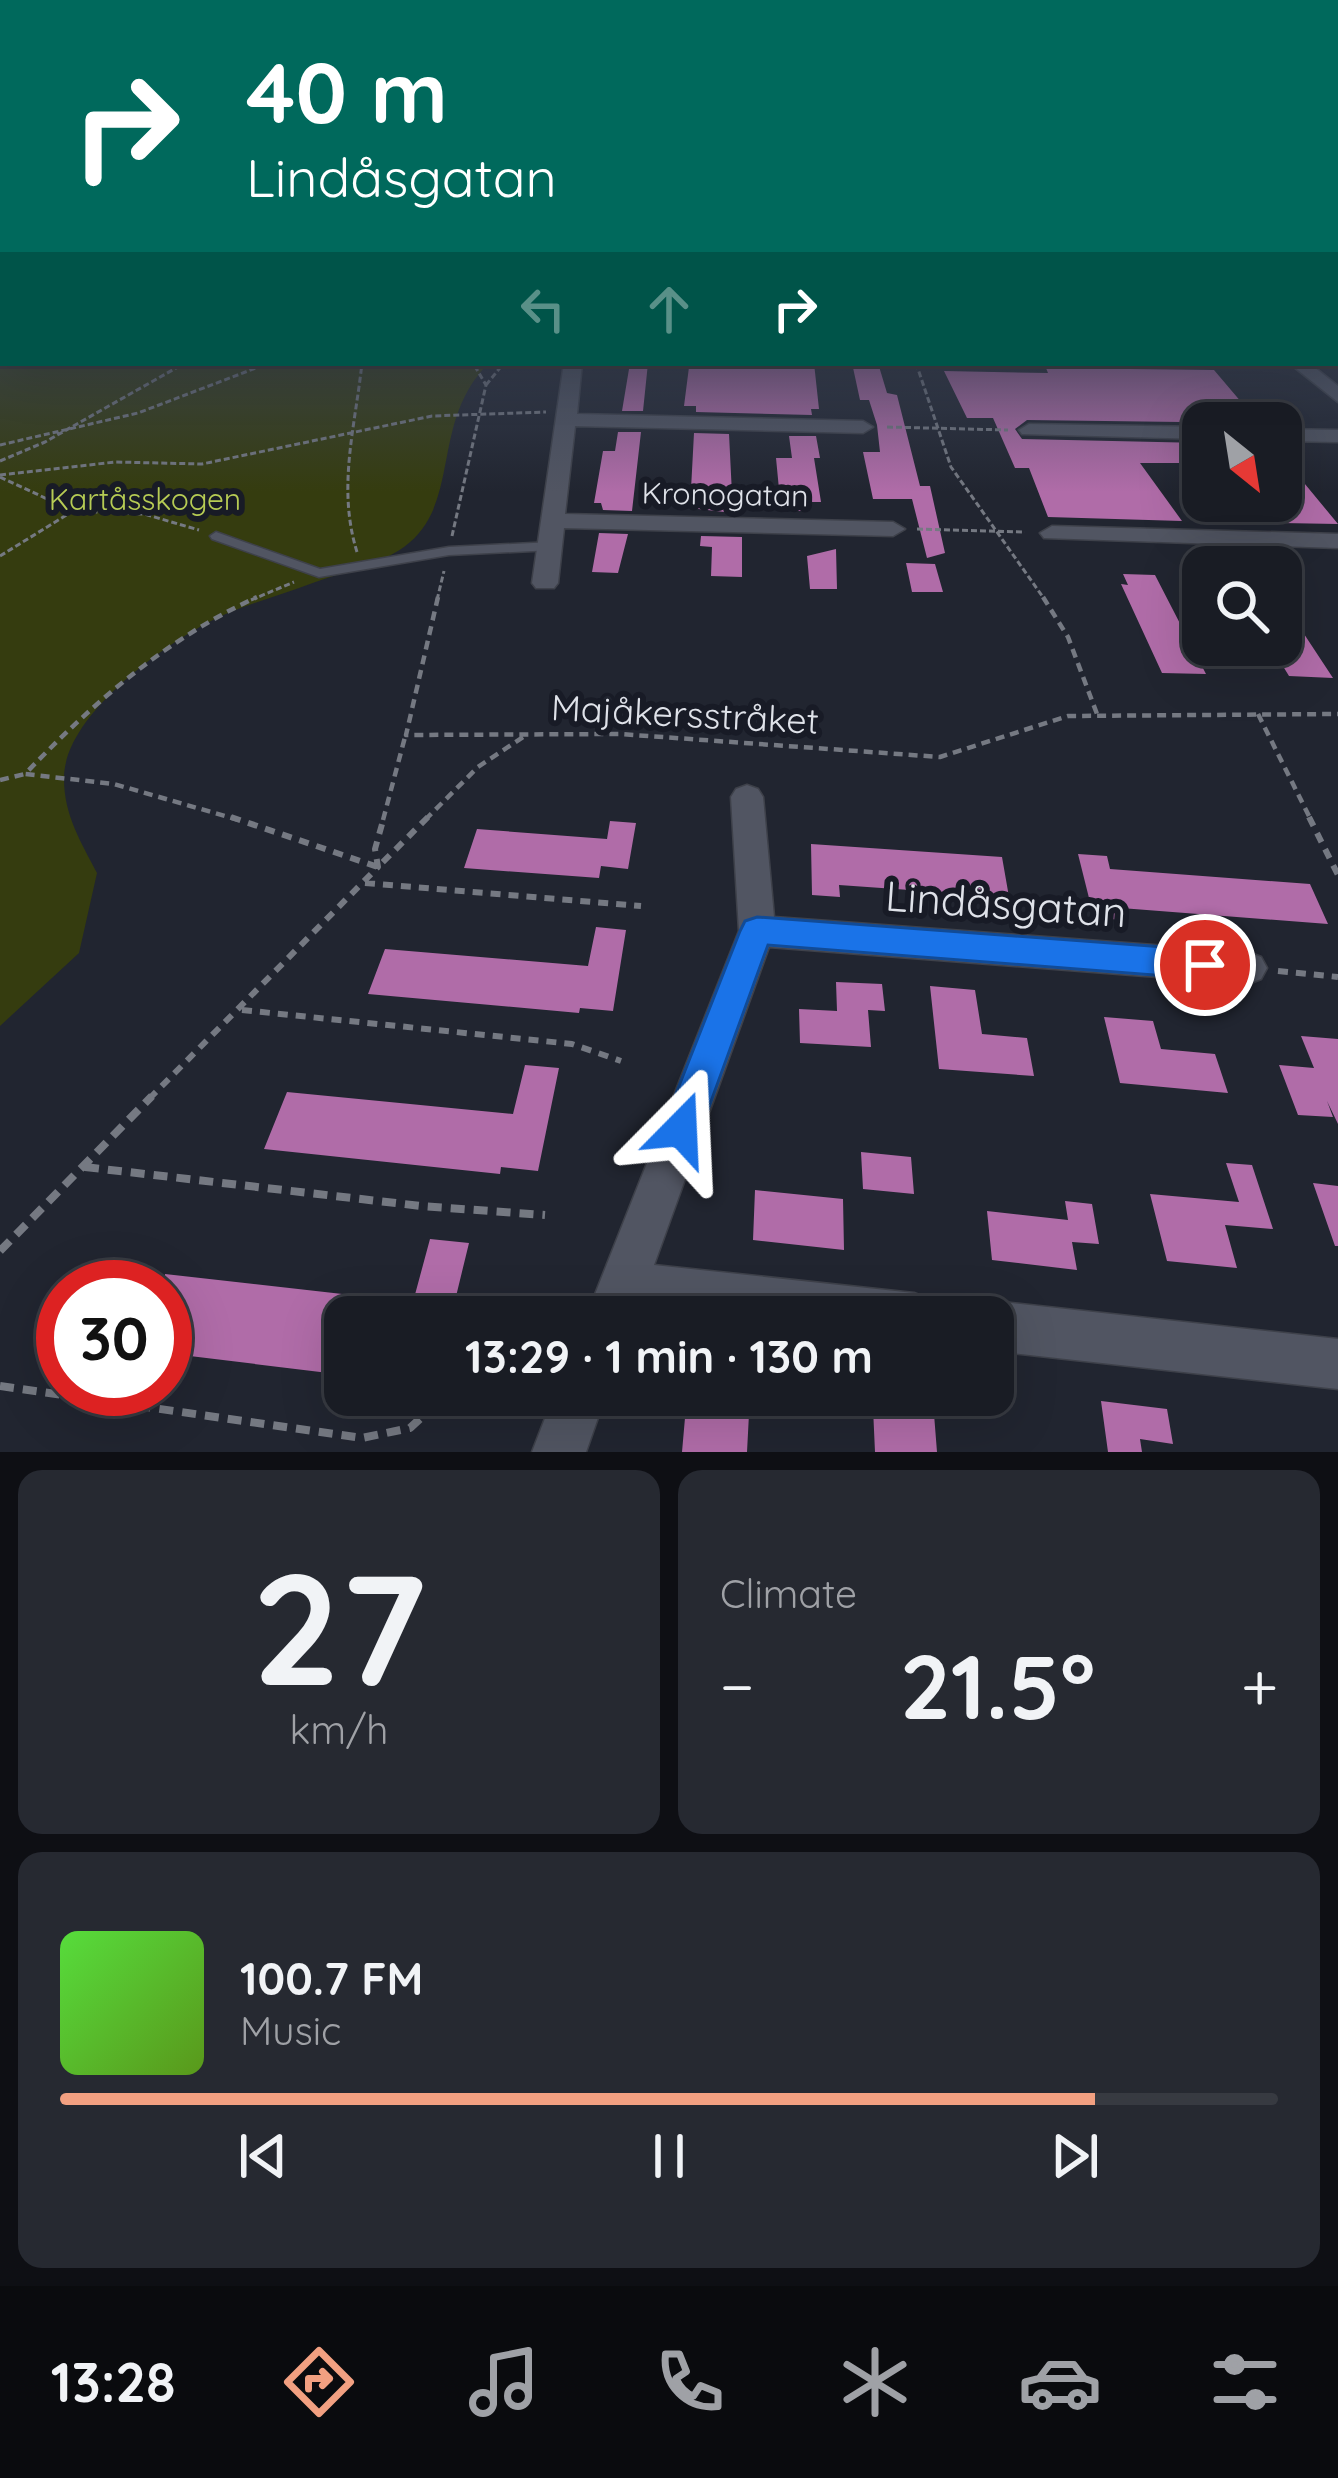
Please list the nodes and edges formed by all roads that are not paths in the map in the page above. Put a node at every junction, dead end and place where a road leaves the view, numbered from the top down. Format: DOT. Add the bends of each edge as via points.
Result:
graph roads {
  1 [pos="573,366"];
  2 [pos="1302,366"];
  3 [pos="1338,396"];
  4 [pos="568,416"];
  5 [pos="863,427"];
  6 [pos="1029,430"];
  7 [pos="1182,434"];
  8 [pos="1302,435"];
  9 [pos="1338,436"];
  10 [pos="893,529"];
  11 [pos="1052,533"];
  12 [pos="555,534"];
  13 [pos="216,536"];
  14 [pos="1338,541"];
  15 [pos="545,583"];
  16 [pos="746,797"];
  17 [pos="757,931"];
  18 [pos="1248,968"];
  19 [pos="618,1296"];
  20 [pos="1014,1328"];
  21 [pos="1338,1364"];
  22 [pos="572,1416"];
  23 [pos="559,1452"];
  1 -- 4 [label="street"];
  2 -- 3 [label="street"];
  4 -- 5 [label="street"];
  4 -- 12 [label="street"];
  6 -- 7 [label="street"];
  8 -- 9 [label="street"];
  10 -- 12 [label="street, Kronogatan"];
  11 -- 14 [label="street"];
  12 -- 13 [label="lane" via="319,573"];
  12 -- 15 [label="street"];
  16 -- 17 [label="street"];
  17 -- 18 [label="street, Lindåsgatan"];
  17 -- 19 [label="street"];
  20 -- 21 [label="street"];
  22 -- 23 [label="street"];
}
